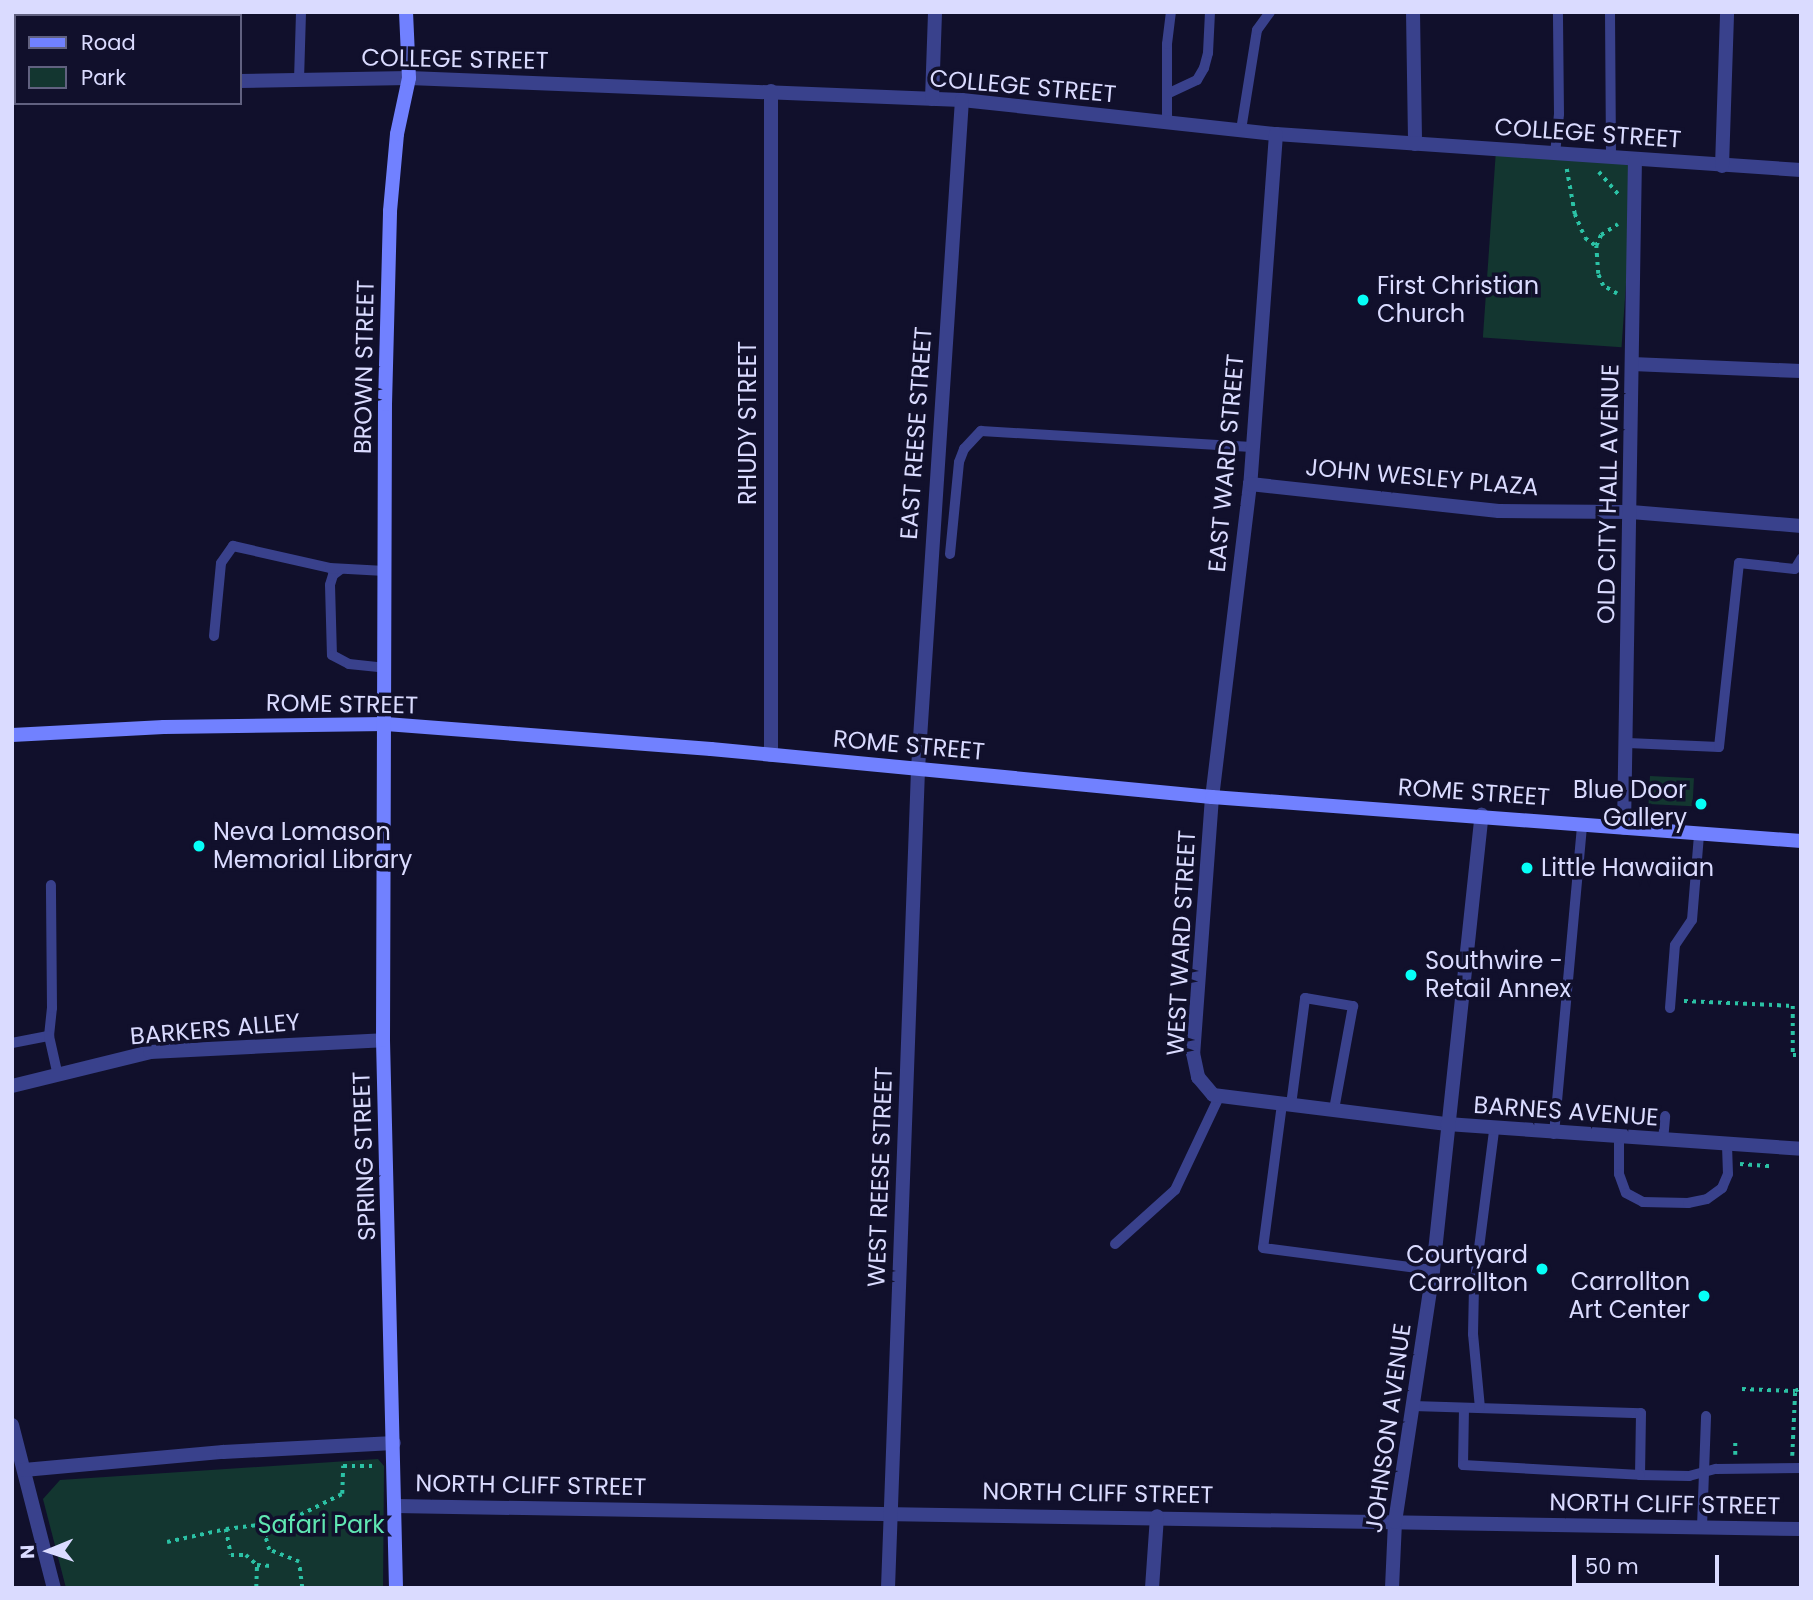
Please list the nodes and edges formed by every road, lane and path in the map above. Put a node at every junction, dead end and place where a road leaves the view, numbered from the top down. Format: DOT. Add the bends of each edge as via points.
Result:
graph roads {
  1 [pos="301,12"];
  2 [pos="406,12"];
  3 [pos="935,12"];
  4 [pos="1171,12"];
  5 [pos="1210,12"];
  6 [pos="1270,12"];
  7 [pos="1413,12"];
  8 [pos="1558,12"];
  9 [pos="1609,12"];
  10 [pos="1727,12"];
  11 [pos="408,78"];
  12 [pos="299,80"];
  13 [pos="242,82"];
  14 [pos="771,91"];
  15 [pos="1167,94"];
  16 [pos="932,99"];
  17 [pos="962,100"];
  18 [pos="1167,122"];
  19 [pos="1241,130"];
  20 [pos="1276,134"];
  21 [pos="1415,144"];
  22 [pos="1560,154"];
  23 [pos="1585,156"];
  24 [pos="1611,158"];
  25 [pos="1635,160"];
  26 [pos="1722,166"];
  27 [pos="1801,170"];
  28 [pos="1634,216"];
  29 [pos="1596,246"];
  30 [pos="1633,298"];
  31 [pos="1632,363"];
  32 [pos="1801,371"];
  33 [pos="1252,447"];
  34 [pos="1250,484"];
  35 [pos="1631,512"];
  36 [pos="1801,526"];
  37 [pos="950,554"];
  38 [pos="1801,559"];
  39 [pos="341,569"];
  40 [pos="385,571"];
  41 [pos="214,636"];
  42 [pos="386,668"];
  43 [pos="386,724"];
  44 [pos="12,735"];
  45 [pos="1628,743"];
  46 [pos="771,755"];
  47 [pos="918,769"];
  48 [pos="1212,797"];
  49 [pos="1482,815"];
  50 [pos="1582,824"];
  51 [pos="1624,828"];
  52 [pos="1699,834"];
  53 [pos="1801,841"];
  54 [pos="51,885"];
  55 [pos="1671,1004"];
  56 [pos="49,1036"];
  57 [pos="383,1040"];
  58 [pos="12,1043"];
  59 [pos="1801,1055"];
  60 [pos="58,1076"];
  61 [pos="12,1086"];
  62 [pos="1220,1096"];
  63 [pos="1287,1104"];
  64 [pos="1331,1110"];
  65 [pos="1665,1116"];
  66 [pos="1447,1124"];
  67 [pos="1494,1130"];
  68 [pos="1554,1134"];
  69 [pos="1619,1138"];
  70 [pos="1663,1140"];
  71 [pos="1727,1145"];
  72 [pos="1801,1149"];
  73 [pos="1728,1163"];
  74 [pos="1776,1166"];
  75 [pos="1115,1244"];
  76 [pos="1433,1270"];
  77 [pos="1801,1388"];
  78 [pos="1742,1389"];
  79 [pos="1795,1391"];
  80 [pos="1413,1406"];
  81 [pos="1464,1408"];
  82 [pos="1480,1409"];
  83 [pos="1706,1416"];
  84 [pos="12,1425"];
  85 [pos="394,1443"];
  86 [pos="1792,1444"];
  87 [pos="19,1462"];
  88 [pos="380,1468"];
  89 [pos="1801,1468"];
  90 [pos="1703,1471"];
  91 [pos="1640,1475"];
  92 [pos="394,1506"];
  93 [pos="890,1513"];
  94 [pos="1157,1516"];
  95 [pos="1395,1522"];
  96 [pos="1702,1527"];
  97 [pos="226,1529"];
  98 [pos="272,1529"];
  99 [pos="1801,1529"];
  100 [pos="167,1542"];
  101 [pos="257,1565"];
  102 [pos="271,1566"];
  103 [pos="54,1588"];
  104 [pos="256,1588"];
  105 [pos="302,1588"];
  106 [pos="396,1588"];
  107 [pos="888,1588"];
  108 [pos="1152,1588"];
  109 [pos="1392,1588"];
  1 -- 12 [label="lane"];
  2 -- 11 [label="street, BROWN STREET"];
  3 -- 16 [label="street"];
  4 -- 15 [label="lane"];
  5 -- 15 [label="lane" via="1204,68 1197,80"];
  6 -- 19 [label="lane" via="1257,30"];
  7 -- 21 [label="street"];
  8 -- 22 [label="lane"];
  9 -- 24 [label="lane"];
  10 -- 26 [label="street"];
  11 -- 12 [label="street, COLLEGE STREET"];
  11 -- 14 [label="street, COLLEGE STREET"];
  11 -- 40 [label="street, BROWN STREET" via="390,211"];
  12 -- 13 [label="street, COLLEGE STREET"];
  14 -- 16 [label="street, COLLEGE STREET"];
  14 -- 46 [label="street, RHUDY STREET"];
  15 -- 18 [label="lane"];
  16 -- 17 [label="street, COLLEGE STREET"];
  17 -- 18 [label="street, COLLEGE STREET"];
  17 -- 47 [label="street, EAST REESE STREET"];
  18 -- 19 [label="street, COLLEGE STREET"];
  19 -- 20 [label="street, COLLEGE STREET"];
  20 -- 21 [label="street, COLLEGE STREET"];
  20 -- 33 [label="street, EAST WARD STREET"];
  21 -- 22 [label="street, COLLEGE STREET"];
  22 -- 23 [label="street, COLLEGE STREET"];
  22 -- 29 [label="path" via="1575,214"];
  23 -- 24 [label="street, COLLEGE STREET"];
  23 -- 28 [label="path"];
  24 -- 25 [label="street, COLLEGE STREET"];
  25 -- 26 [label="street, COLLEGE STREET"];
  25 -- 28 [label="street, OLD CITY HALL AVENUE"];
  26 -- 27 [label="street, COLLEGE STREET"];
  28 -- 29 [label="path" via="1612,226"];
  28 -- 30 [label="street, OLD CITY HALL AVENUE"];
  29 -- 30 [label="path" via="1603,286"];
  30 -- 31 [label="street, OLD CITY HALL AVENUE"];
  31 -- 32 [label="street"];
  31 -- 35 [label="street, OLD CITY HALL AVENUE"];
  33 -- 34 [label="street, EAST WARD STREET"];
  33 -- 37 [label="lane" via="981,431 959,462"];
  34 -- 35 [label="street, JOHN WESLEY PLAZA" via="1499,511"];
  34 -- 48 [label="street, EAST WARD STREET"];
  35 -- 36 [label="street, JOHN WESLEY PLAZA"];
  35 -- 45 [label="street, OLD CITY HALL AVENUE"];
  38 -- 45 [label="lane" via="1794,569 1739,563 1719,747"];
  39 -- 40 [label="lane"];
  39 -- 41 [label="lane" via="233,546 221,563"];
  39 -- 42 [label="lane" via="330,586 332,655 349,664"];
  40 -- 42 [label="street, BROWN STREET"];
  42 -- 43 [label="street, BROWN STREET"];
  43 -- 44 [label="street, ROME STREET" via="164,727"];
  43 -- 46 [label="street, ROME STREET"];
  43 -- 57 [label="street, SPRING STREET"];
  45 -- 51 [label="street, OLD CITY HALL AVENUE"];
  46 -- 47 [label="street, ROME STREET"];
  47 -- 48 [label="street, ROME STREET"];
  47 -- 93 [label="street, WEST REESE STREET"];
  48 -- 49 [label="street, ROME STREET"];
  48 -- 62 [label="street, WEST WARD STREET" via="1193,1053 1198,1077 1213,1095"];
  49 -- 50 [label="street, ROME STREET"];
  49 -- 66 [label="street, JOHNSON AVENUE"];
  50 -- 51 [label="street, ROME STREET"];
  50 -- 68 [label="lane"];
  51 -- 52 [label="street, ROME STREET"];
  52 -- 53 [label="street, ROME STREET"];
  52 -- 55 [label="lane" via="1692,920 1675,945"];
  54 -- 56 [label="lane"];
  55 -- 59 [label="path" via="1793,1006 1793,1055"];
  56 -- 58 [label="lane"];
  56 -- 60 [label="lane"];
  57 -- 60 [label="street, BARKERS ALLEY" via="150,1052"];
  57 -- 85 [label="street, SPRING STREET"];
  60 -- 61 [label="street, BARKERS ALLEY"];
  62 -- 63 [label="street"];
  62 -- 75 [label="lane" via="1175,1190"];
  63 -- 64 [label="street"];
  63 -- 64 [label="lane" via="1306,998 1353,1006"];
  63 -- 76 [label="lane" via="1263,1248"];
  64 -- 66 [label="street, BARNES AVENUE"];
  65 -- 70 [label="lane"];
  66 -- 67 [label="street, BARNES AVENUE"];
  66 -- 76 [label="street, JOHNSON AVENUE"];
  67 -- 68 [label="street, BARNES AVENUE"];
  67 -- 82 [label="lane" via="1474,1287"];
  68 -- 69 [label="street, BARNES AVENUE"];
  69 -- 70 [label="street, BARNES AVENUE"];
  69 -- 73 [label="lane" via="1619,1174 1626,1193 1643,1202 1707,1199 1722,1188"];
  70 -- 71 [label="street, BARNES AVENUE"];
  71 -- 72 [label="street, BARNES AVENUE"];
  71 -- 73 [label="lane"];
  73 -- 74 [label="path"];
  76 -- 80 [label="street, JOHNSON AVENUE"];
  77 -- 79 [label="path"];
  78 -- 79 [label="path"];
  79 -- 86 [label="path"];
  80 -- 81 [label="lane"];
  80 -- 95 [label="street, JOHNSON AVENUE"];
  81 -- 82 [label="lane"];
  81 -- 91 [label="lane" via="1463,1465"];
  82 -- 91 [label="lane" via="1641,1413"];
  83 -- 90 [label="lane"];
  84 -- 87 [label="street"];
  85 -- 87 [label="street, NORTH CLIFF STREET"];
  85 -- 92 [label="street, SPRING STREET"];
  87 -- 103 [label="street"];
  88 -- 98 [label="path" via="343,1466 342,1494"];
  89 -- 90 [label="lane"];
  90 -- 91 [label="lane" via="1689,1476"];
  90 -- 96 [label="lane"];
  92 -- 93 [label="street, NORTH CLIFF STREET"];
  92 -- 106 [label="street, SPRING STREET"];
  93 -- 94 [label="street, NORTH CLIFF STREET"];
  93 -- 107 [label="street, WEST REESE STREET"];
  94 -- 95 [label="street, NORTH CLIFF STREET"];
  94 -- 108 [label="street"];
  95 -- 96 [label="street, NORTH CLIFF STREET"];
  95 -- 109 [label="street, JOHNSON AVENUE"];
  96 -- 99 [label="street, NORTH CLIFF STREET"];
  97 -- 98 [label="path" via="267,1524"];
  97 -- 100 [label="path"];
  97 -- 101 [label="path" via="231,1555 246,1555"];
  98 -- 105 [label="path" via="265,1546 299,1562"];
  101 -- 102 [label="path"];
  101 -- 104 [label="path"];
}
